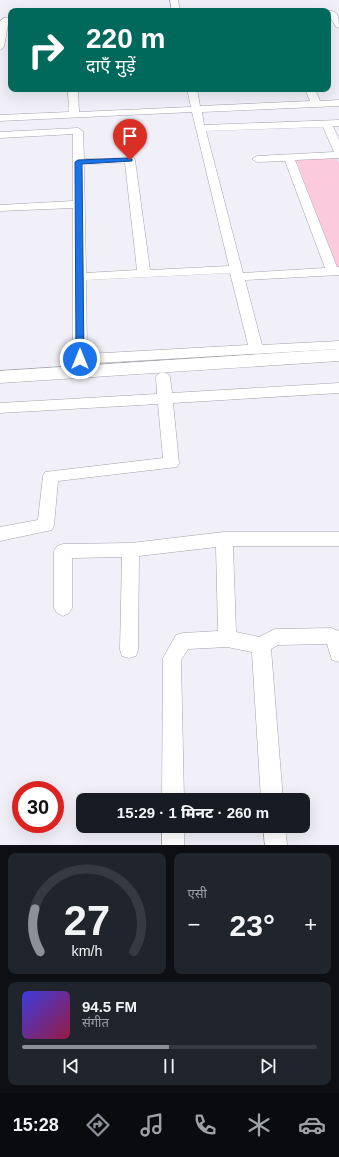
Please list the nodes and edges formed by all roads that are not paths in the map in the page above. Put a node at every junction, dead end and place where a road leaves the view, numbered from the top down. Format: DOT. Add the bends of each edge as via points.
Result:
graph roads {
  1 [pos="335,15"];
  2 [pos="8,21"];
  3 [pos="339,25"];
  4 [pos="0,47"];
  5 [pos="73,92"];
  6 [pos="193,92"];
  7 [pos="311,92"];
  8 [pos="339,103"];
  9 [pos="316,104"];
  10 [pos="339,111"];
  11 [pos="74,114"];
  12 [pos="0,118"];
  13 [pos="198,118"];
  14 [pos="326,123"];
  15 [pos="339,123"];
  16 [pos="0,126"];
  17 [pos="0,135"];
  18 [pos="339,154"];
  19 [pos="289,158"];
  20 [pos="257,159"];
  21 [pos="78,162"];
  22 [pos="79,204"];
  23 [pos="0,208"];
  24 [pos="336,271"];
  25 [pos="237,273"];
  26 [pos="144,274"];
  27 [pos="79,277"];
  28 [pos="339,345"];
  29 [pos="256,350"];
  30 [pos="339,354"];
  31 [pos="339,365"];
  32 [pos="0,377"];
  33 [pos="163,377"];
  34 [pos="0,387"];
  35 [pos="339,388"];
  36 [pos="165,399"];
  37 [pos="0,408"];
  38 [pos="0,534"];
  39 [pos="224,539"];
  40 [pos="339,539"];
  41 [pos="131,550"];
  42 [pos="63,608"];
  43 [pos="226,639"];
  44 [pos="261,645"];
  45 [pos="129,650"];
  46 [pos="339,654"];
  47 [pos="173,793"];
  48 [pos="271,793"];
  49 [pos="173,833"];
  50 [pos="275,833"];
  51 [pos="173,845"];
  52 [pos="276,845"];
  1 -- 3 [label="street"];
  2 -- 4 [label="street" via="4,22"];
  5 -- 11 [label="street"];
  6 -- 13 [label="street"];
  7 -- 9 [label="street"];
  8 -- 9 [label="street"];
  9 -- 13 [label="street"];
  10 -- 13 [label="street"];
  11 -- 12 [label="street"];
  11 -- 13 [label="street"];
  13 -- 14 [label="street"];
  13 -- 16 [label="street"];
  13 -- 25 [label="street"];
  14 -- 15 [label="street"];
  14 -- 18 [label="street"];
  17 -- 21 [label="street" via="78,131"];
  18 -- 19 [label="street"];
  19 -- 20 [label="street"];
  19 -- 24 [label="street"];
  21 -- 22 [label="street"];
  21 -- 26 [label="street" via="130,160"];
  22 -- 23 [label="street"];
  22 -- 27 [label="street"];
  24 -- 25 [label="street"];
  25 -- 26 [label="street"];
  25 -- 29 [label="street"];
  26 -- 27 [label="street"];
  27 -- 29 [label="street" via="80,359"];
  28 -- 29 [label="street"];
  30 -- 32 [label="street"];
  31 -- 33 [label="street"];
  33 -- 34 [label="street"];
  33 -- 36 [label="street"];
  35 -- 36 [label="street"];
  36 -- 37 [label="street"];
  36 -- 38 [label="street" via="171,463 51,476 46,525"];
  39 -- 40 [label="street"];
  39 -- 41 [label="street"];
  39 -- 43 [label="street"];
  41 -- 42 [label="street" via="63,551"];
  41 -- 45 [label="street"];
  43 -- 44 [label="street"];
  43 -- 47 [label="street" via="183,641 172,658"];
  44 -- 46 [label="street" via="275,637 331,636 336,640"];
  44 -- 48 [label="street"];
  49 -- 51 [label="street"];
  50 -- 52 [label="street"];
}
